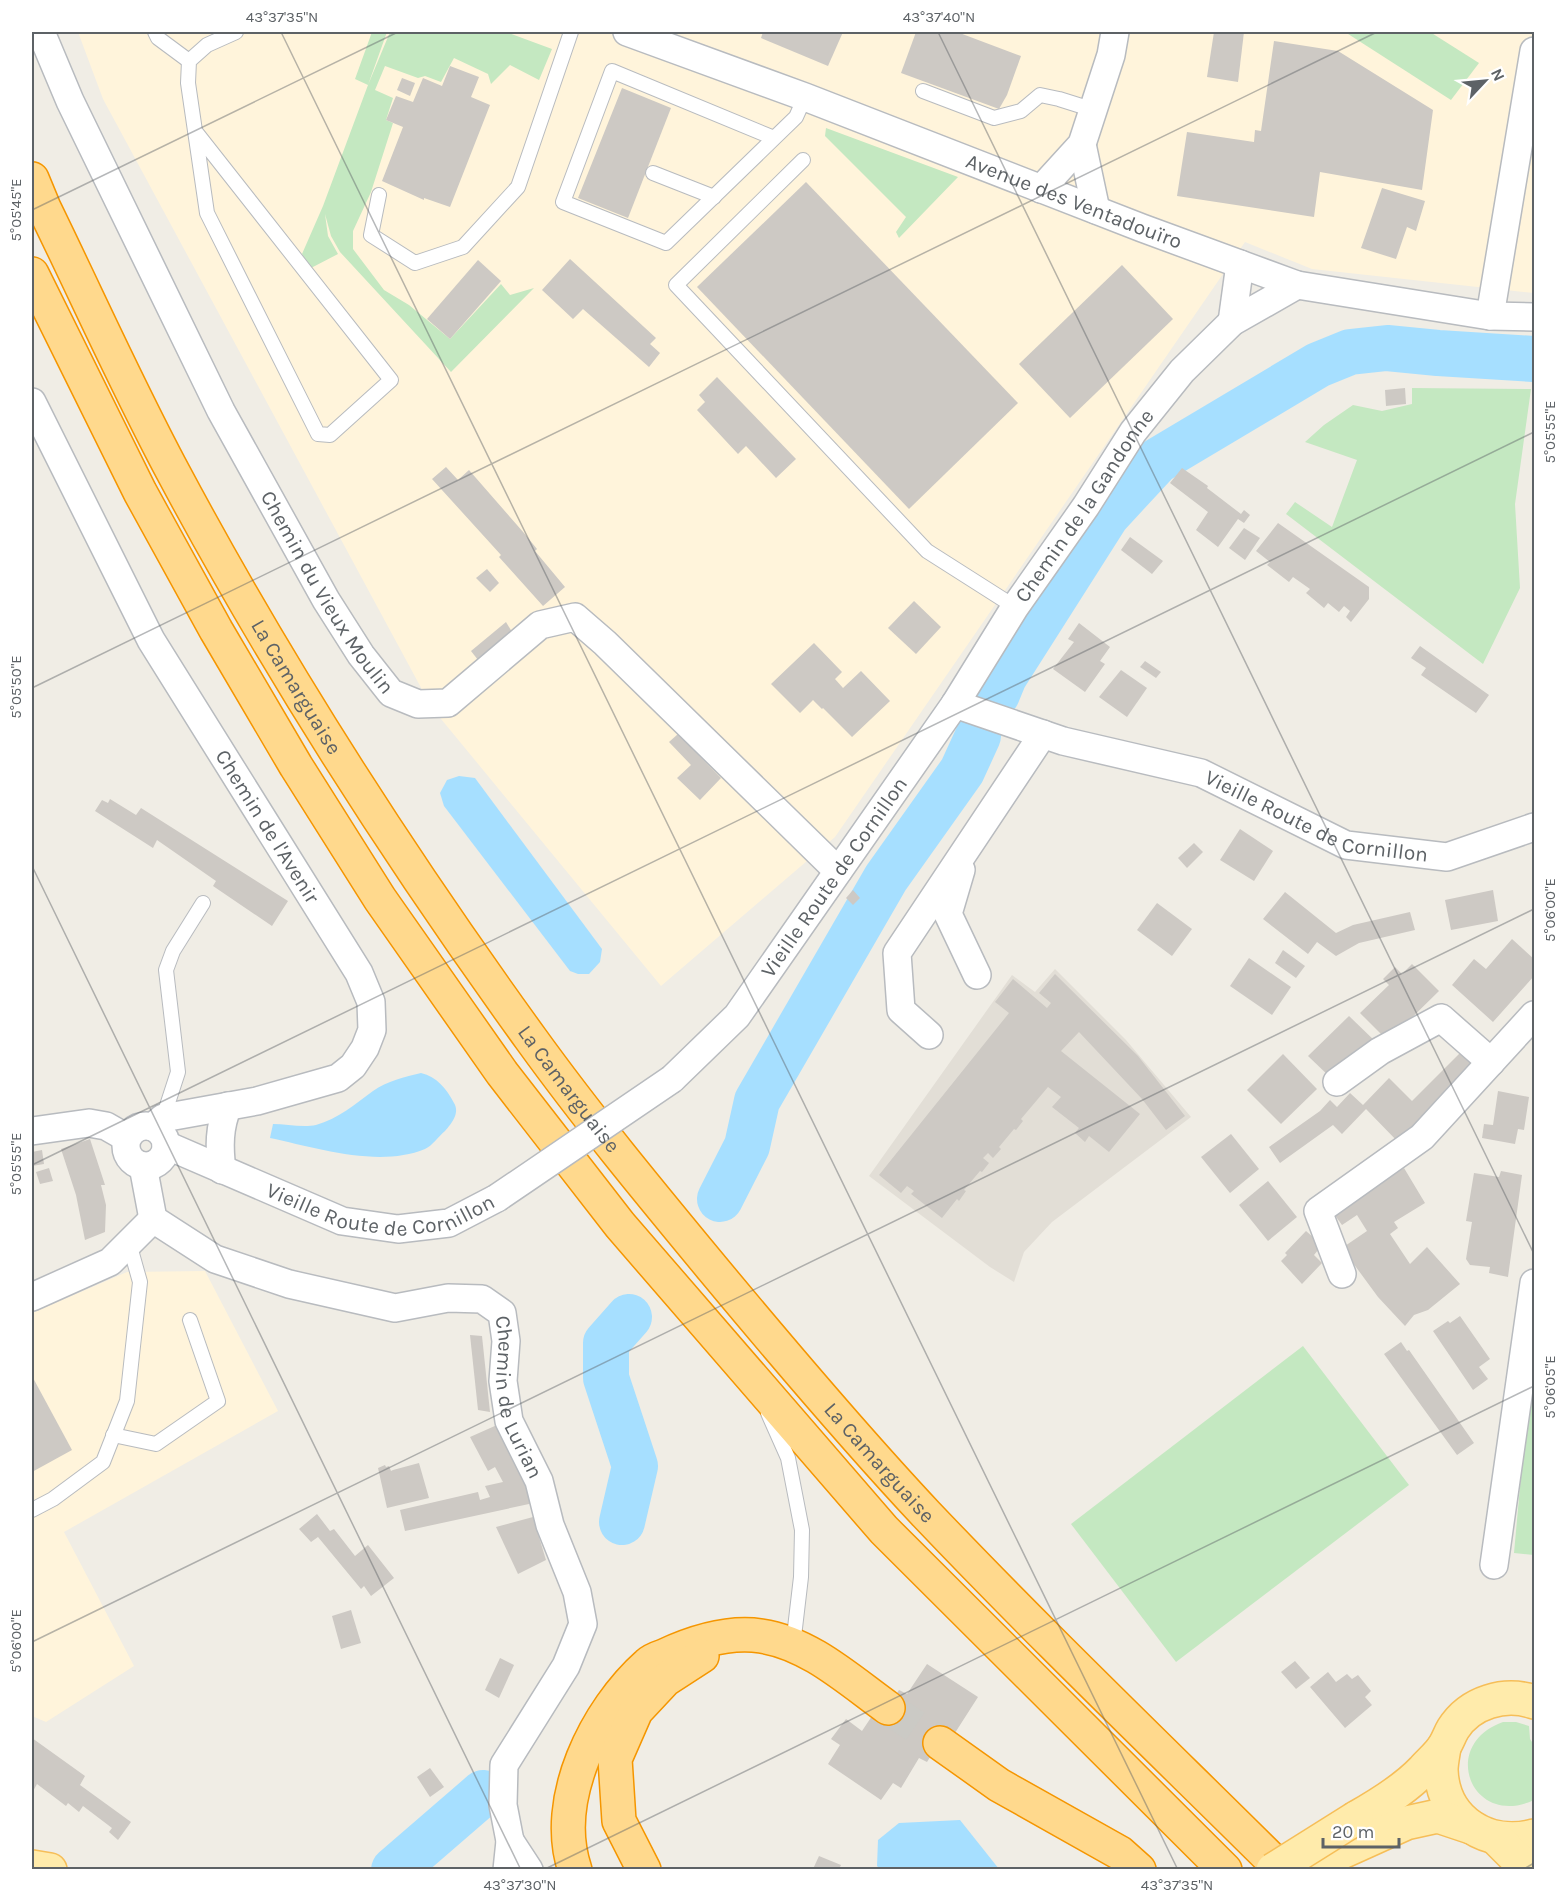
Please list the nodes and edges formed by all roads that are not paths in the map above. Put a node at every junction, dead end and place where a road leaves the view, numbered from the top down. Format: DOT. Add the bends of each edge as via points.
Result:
graph roads {
  1 [pos="41,32"];
  2 [pos="155,32"];
  3 [pos="236,32"];
  4 [pos="571,32"];
  5 [pos="627,32"];
  6 [pos="1115,32"];
  7 [pos="1534,51"];
  8 [pos="189,60"];
  9 [pos="923,92"];
  10 [pos="806,97"];
  11 [pos="1094,110"];
  12 [pos="195,131"];
  13 [pos="1527,132"];
  14 [pos="774,138"];
  15 [pos="1082,144"];
  16 [pos="803,160"];
  17 [pos="653,173"];
  18 [pos="32,179"];
  19 [pos="1041,189"];
  20 [pos="379,195"];
  21 [pos="714,197"];
  22 [pos="1096,210"];
  23 [pos="1240,264"];
  24 [pos="32,274"];
  25 [pos="1297,285"];
  26 [pos="1490,316"];
  27 [pos="1534,317"];
  28 [pos="1232,322"];
  29 [pos="32,402"];
  30 [pos="1015,607"];
  31 [pos="955,704"];
  32 [pos="1053,738"];
  33 [pos="1534,827"];
  34 [pos="838,871"];
  35 [pos="203,903"];
  36 [pos="976,975"];
  37 [pos="1534,1015"];
  38 [pos="929,1035"];
  39 [pos="1491,1062"];
  40 [pos="1337,1082"];
  41 [pos="228,1106"];
  42 [pos="160,1130"];
  43 [pos="32,1131"];
  44 [pos="127,1138"];
  45 [pos="143,1166"];
  46 [pos="222,1170"];
  47 [pos="153,1219"];
  48 [pos="129,1244"];
  49 [pos="1342,1274"];
  50 [pos="1534,1282"];
  51 [pos="32,1297"];
  52 [pos="190,1320"];
  53 [pos="754,1381"];
  54 [pos="113,1435"];
  55 [pos="32,1510"];
  56 [pos="1494,1564"];
  57 [pos="733,1635"];
  58 [pos="793,1645"];
  59 [pos="1531,1698"];
  60 [pos="888,1707"];
  61 [pos="940,1743"];
  62 [pos="1444,1747"];
  63 [pos="1362,1829"];
  64 [pos="1484,1833"];
  65 [pos="1534,1836"];
  66 [pos="510,1841"];
  67 [pos="32,1867"];
  68 [pos="50,1869"];
  69 [pos="507,1869"];
  70 [pos="529,1869"];
  71 [pos="575,1869"];
  72 [pos="644,1869"];
  73 [pos="1139,1869"];
  74 [pos="1225,1869"];
  75 [pos="1273,1869"];
  76 [pos="1282,1869"];
  77 [pos="1302,1869"];
  78 [pos="1525,1869"];
  1 -- 34 [label="street, Chemin du Vieux Moulin" via="70,101 221,411 326,600 391,693 418,704 448,703 540,625 575,617"];
  2 -- 8 [label="lane"];
  3 -- 8 [label="lane" via="207,45"];
  4 -- 20 [label="lane" via="518,187 463,247 415,263 371,235"];
  5 -- 10 [label="street, Avenue des Ventadouïro"];
  6 -- 11 [label="street"];
  7 -- 13 [label="street"];
  8 -- 12 [label="lane"];
  9 -- 11 [label="lane" via="994,118 1021,111 1040,95"];
  10 -- 14 [label="lane" via="796,117"];
  10 -- 19 [label="street, Avenue des Ventadouïro"];
  11 -- 15 [label="street"];
  12 -- 12 [label="lane" via="207,213 318,434 330,435 391,380"];
  13 -- 26 [label="street"];
  14 -- 21 [label="lane"];
  14 -- 21 [label="lane" via="612,71 563,202 666,243"];
  15 -- 19 [label="street"];
  15 -- 22 [label="street"];
  16 -- 30 [label="lane" via="676,285 927,551"];
  17 -- 21 [label="lane"];
  18 -- 76 [label="highway, La Camarguaise" via="172,470 254,618 410,866 533,1042 653,1197 778,1347 924,1511"];
  19 -- 22 [label="street, Avenue des Ventadouïro"];
  22 -- 23 [label="street, Avenue des Ventadouïro"];
  23 -- 25 [label="street, Avenue des Ventadouïro"];
  23 -- 28 [label="street"];
  24 -- 53 [label="highway, La Camarguaise" via="140,492 216,630 380,899 502,1073 606,1207"];
  25 -- 26 [label="street, Avenue des Ventadouïro"];
  25 -- 28 [label="street, Chemin de la Gandonne"];
  26 -- 27 [label="street, Avenue des Ventadouïro"];
  28 -- 30 [label="street, Chemin de la Gandonne" via="1182,371 1133,432"];
  29 -- 41 [label="street, Chemin de l'Avenir" via="151,640 359,973 371,1002 372,1030 365,1048 353,1066 338,1078"];
  30 -- 31 [label="street, Chemin de la Gandonne"];
  31 -- 32 [label="street, Vieille Route de Cornillon"];
  31 -- 34 [label="street, Vieille Route de Cornillon"];
  32 -- 33 [label="street, Vieille Route de Cornillon" via="1201,773 1346,845 1447,857"];
  32 -- 36 [label="street" via="961,870 948,914"];
  32 -- 38 [label="street" via="897,953 901,1010"];
  34 -- 46 [label="street, Vieille Route de Cornillon, bridge" via="737,1016 672,1078 497,1198 449,1222 398,1229 342,1221"];
  35 -- 42 [label="lane" via="173,951 166,970 178,1072"];
  37 -- 39 [label="street"];
  39 -- 40 [label="street" via="1441,1018 1380,1051"];
  39 -- 49 [label="street" via="1422,1137 1318,1211"];
  41 -- 42 [label="street, Chemin de l'Avenir"];
  41 -- 46 [label="street" via="221,1122"];
  42 -- 44 [label="street" via="147,1126 135,1129"];
  42 -- 45 [label="street" via="166,1151 160,1161"];
  42 -- 46 [label="street, Vieille Route de Cornillon"];
  43 -- 44 [label="street" via="89,1123 106,1126"];
  44 -- 45 [label="street" via="128,1156"];
  45 -- 47 [label="street"];
  47 -- 48 [label="street"];
  47 -- 66 [label="street, Chemin de Lurian" via="215,1259 289,1284 395,1308 448,1298 482,1299 502,1313 506,1341 503,1381 510,1421 540,1481 550,1525 577,1592 583,1624 566,1666 504,1765 503,1805"];
  48 -- 51 [label="street" via="110,1262"];
  48 -- 54 [label="lane" via="140,1282 127,1401"];
  50 -- 56 [label="street"];
  52 -- 54 [label="lane" via="218,1401 156,1444"];
  53 -- 58 [label="lane" via="788,1458 802,1530"];
  53 -- 74 [label="highway, La Camarguaise" via="884,1530"];
  54 -- 55 [label="lane" via="103,1462"];
  57 -- 58 [label="highway" via="762,1636"];
  57 -- 71 [label="highway" via="688,1645 649,1663 613,1702 587,1747 574,1782 568,1816"];
  57 -- 72 [label="highway" via="665,1680 636,1711 615,1759 619,1821"];
  58 -- 60 [label="highway"];
  59 -- 62 [label="main road" via="1484,1703 1467,1713"];
  61 -- 73 [label="highway" via="999,1785 1120,1853"];
  62 -- 63 [label="main road"];
  62 -- 64 [label="main road" via="1444,1791 1455,1812"];
  63 -- 64 [label="main road" via="1438,1816"];
  63 -- 75 [label="main road, bridge"];
  63 -- 77 [label="main road"];
  64 -- 65 [label="main road" via="1519,1840"];
  64 -- 78 [label="main road"];
  66 -- 69 [label="street, Chemin de Lurian"];
  66 -- 70 [label="street, Chemin de Lurian"];
  67 -- 68 [label="main road"];
}
